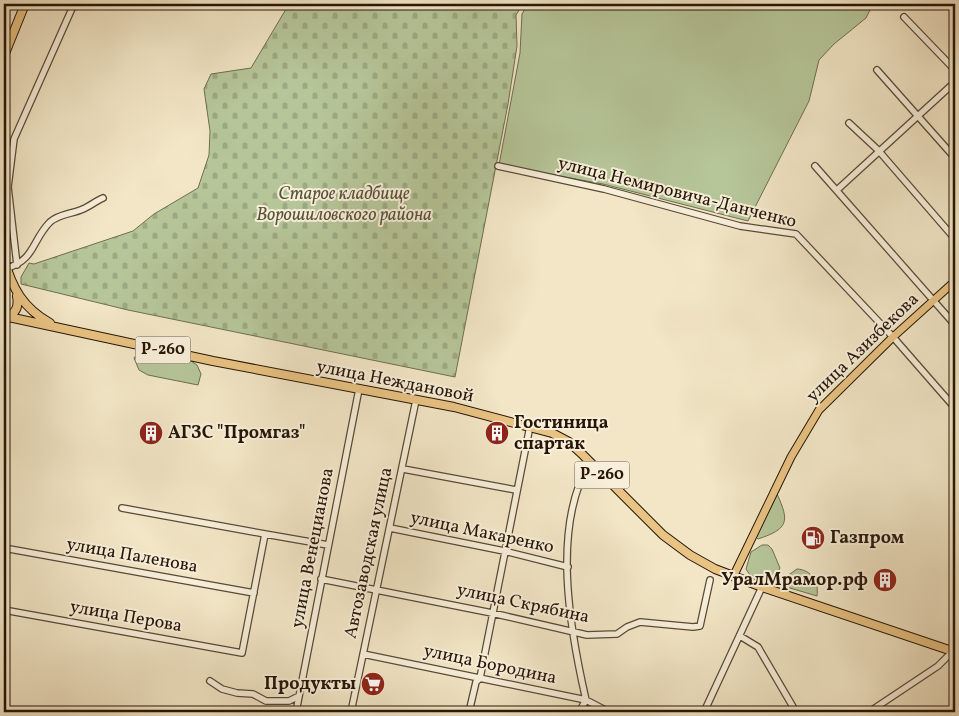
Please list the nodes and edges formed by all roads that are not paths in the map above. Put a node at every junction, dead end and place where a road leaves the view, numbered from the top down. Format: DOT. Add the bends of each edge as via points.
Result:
graph roads {
  1 [pos="25,4"];
  2 [pos="74,4"];
  3 [pos="904,17"];
  4 [pos="4,56"];
  5 [pos="878,70"];
  6 [pos="955,70"];
  7 [pos="955,82"];
  8 [pos="918,115"];
  9 [pos="849,123"];
  10 [pos="878,150"];
  11 [pos="955,158"];
  12 [pos="498,166"];
  13 [pos="815,166"];
  14 [pos="837,190"];
  15 [pos="103,198"];
  16 [pos="955,239"];
  17 [pos="4,259"];
  18 [pos="17,265"];
  19 [pos="7,268"];
  20 [pos="955,281"];
  21 [pos="17,294"];
  22 [pos="933,301"];
  23 [pos="4,316"];
  24 [pos="955,325"];
  25 [pos="59,327"];
  26 [pos="893,337"];
  27 [pos="359,390"];
  28 [pos="416,400"];
  29 [pos="955,408"];
  30 [pos="530,426"];
  31 [pos="590,462"];
  32 [pos="402,469"];
  33 [pos="516,490"];
  34 [pos="122,508"];
  35 [pos="390,528"];
  36 [pos="265,534"];
  37 [pos="328,545"];
  38 [pos="4,548"];
  39 [pos="504,551"];
  40 [pos="568,568"];
  41 [pos="733,577"];
  42 [pos="321,579"];
  43 [pos="710,580"];
  44 [pos="762,587"];
  45 [pos="378,589"];
  46 [pos="254,593"];
  47 [pos="4,610"];
  48 [pos="492,613"];
  49 [pos="572,631"];
  50 [pos="740,636"];
  51 [pos="954,652"];
  52 [pos="363,654"];
  53 [pos="480,678"];
  54 [pos="210,681"];
  55 [pos="299,696"];
  56 [pos="586,700"];
  57 [pos="296,712"];
  58 [pos="351,712"];
  59 [pos="468,712"];
  60 [pos="580,712"];
  61 [pos="609,712"];
  62 [pos="704,712"];
  63 [pos="796,712"];
  64 [pos="869,712"];
  1 -- 4 [label="highway"];
  2 -- 18 [label="street" via="14,139 8,187"];
  3 -- 6 [label="street"];
  5 -- 8 [label="street"];
  7 -- 8 [label="street"];
  8 -- 10 [label="street"];
  8 -- 11 [label="street"];
  9 -- 10 [label="street"];
  10 -- 14 [label="street"];
  10 -- 16 [label="street"];
  12 -- 26 [label="street, улица Немировича-Данченко" via="604,189 740,226 796,234"];
  13 -- 14 [label="street"];
  14 -- 22 [label="street"];
  15 -- 18 [label="street" via="50,222 31,254"];
  17 -- 19 [label="highway"];
  18 -- 19 [label="street"];
  19 -- 21 [label="highway"];
  20 -- 22 [label="main road, улица Азизбекова"];
  21 -- 23 [label="highway" via="19,304 16,310 11,316"];
  21 -- 25 [label="highway" via="33,312"];
  22 -- 24 [label="street"];
  22 -- 26 [label="main road, улица Азизбекова"];
  23 -- 25 [label="highway, улица Неждановой / Р-260"];
  25 -- 27 [label="highway, улица Неждановой / Р-260"];
  26 -- 29 [label="street, улица Немировича-Данченко"];
  26 -- 41 [label="main road, улица Азизбекова" via="819,410"];
  27 -- 28 [label="highway, улица Неждановой / Р-260"];
  27 -- 37 [label="street, улица Венецианова"];
  28 -- 30 [label="highway, улица Неждановой / Р-260"];
  28 -- 32 [label="street, Автозаводская улица"];
  30 -- 31 [label="highway, улица Неждановой / Р-260" via="568,442"];
  30 -- 33 [label="street"];
  31 -- 40 [label="street" via="580,479 568,537"];
  31 -- 41 [label="highway, улица Неждановой / Р-260" via="663,536 690,555"];
  32 -- 33 [label="street"];
  32 -- 35 [label="street, Автозаводская улица"];
  33 -- 39 [label="street"];
  34 -- 36 [label="street"];
  35 -- 39 [label="street, улица Макаренко"];
  35 -- 45 [label="street, Автозаводская улица"];
  36 -- 37 [label="street"];
  36 -- 46 [label="street"];
  37 -- 42 [label="street, улица Венецианова"];
  38 -- 46 [label="street, улица Паленова"];
  39 -- 40 [label="street, улица Макаренко"];
  39 -- 48 [label="street"];
  40 -- 49 [label="street"];
  41 -- 44 [label="highway, Р-260"];
  42 -- 45 [label="street, улица Скрябина"];
  42 -- 55 [label="street, улица Венецианова"];
  43 -- 49 [label="street, улица Скрябина" via="700,626 640,622 617,634 587,635"];
  44 -- 50 [label="street"];
  44 -- 51 [label="highway, Р-260"];
  45 -- 48 [label="street, улица Скрябина"];
  45 -- 52 [label="street, Автозаводская улица"];
  46 -- 47 [label="street, улица Перова" via="242,653"];
  48 -- 49 [label="street, улица Скрябина"];
  48 -- 53 [label="street"];
  49 -- 56 [label="street"];
  50 -- 62 [label="street"];
  50 -- 63 [label="street" via="758,647"];
  51 -- 64 [label="street"];
  52 -- 53 [label="street, улица Бородина"];
  52 -- 58 [label="street, Автозаводская улица"];
  53 -- 56 [label="street, улица Бородина"];
  53 -- 59 [label="street"];
  54 -- 55 [label="street" via="222,689 237,694 253,694 266,701 289,701"];
  55 -- 57 [label="street, улица Венецианова"];
  56 -- 60 [label="street"];
  56 -- 61 [label="street, улица Бородина"];
}
